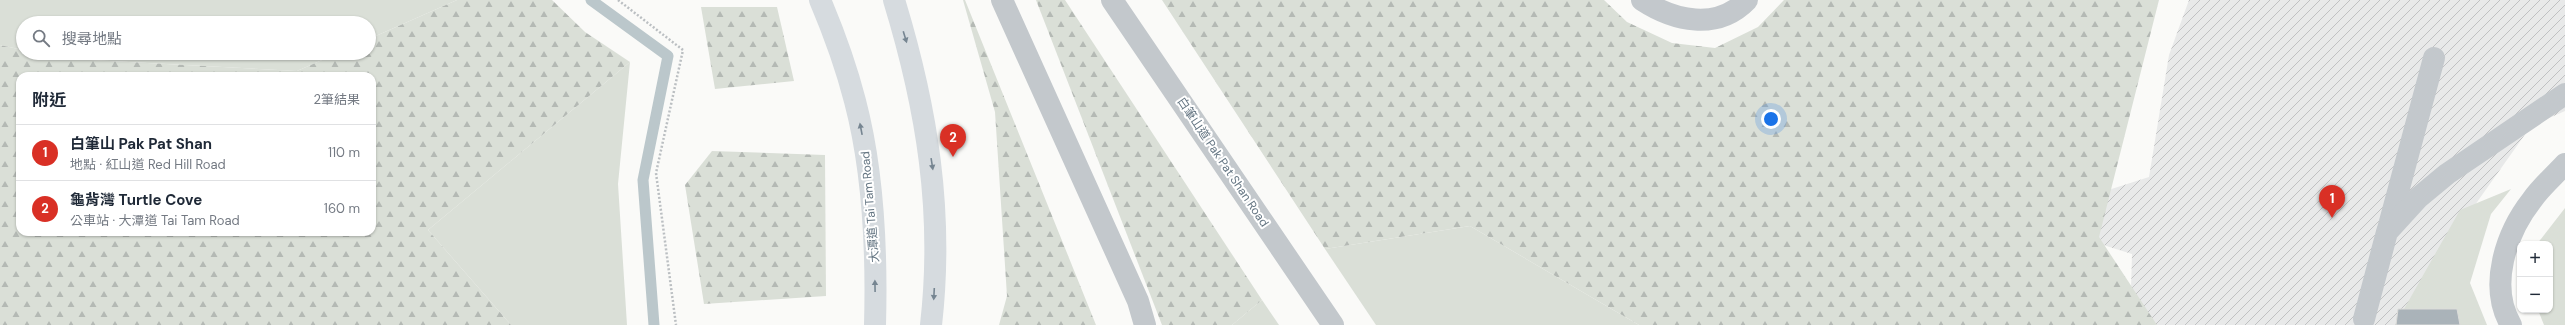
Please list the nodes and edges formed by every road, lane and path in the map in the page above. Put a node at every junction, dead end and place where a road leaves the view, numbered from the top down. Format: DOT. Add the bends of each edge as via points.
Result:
graph roads {
  1 [pos="618,0"];
  2 [pos="820,0"];
  3 [pos="894,0"];
  4 [pos="1002,0"];
  5 [pos="1112,0"];
  6 [pos="1642,0"];
  7 [pos="1747,0"];
  8 [pos="2434,58"];
  9 [pos="2565,94"];
  10 [pos="2565,164"];
  11 [pos="2387,232"];
  12 [pos="2364,319"];
  13 [pos="676,325"];
  14 [pos="875,325"];
  15 [pos="931,325"];
  16 [pos="1145,325"];
  17 [pos="1333,325"];
  18 [pos="2511,325"];
  1 -- 13 [label="path" via="683,50 656,173"];
  14 -- 2 [label="main road, 大潭道 Tai Tam Road, one-way" via="874,234 868,162 856,102 840,50"];
  3 -- 15 [label="main road, one-way" via="916,80 933,172 936,259"];
  4 -- 16 [label="street" via="1138,301"];
  5 -- 17 [label="street, 白筆山道 Pak Pat Shan Road"];
  6 -- 7 [label="street" via="1660,11 1679,18 1710,21"];
  8 -- 11 [label="street"];
  9 -- 11 [label="street" via="2447,174 2418,198"];
  10 -- 18 [label="street" via="2538,191 2524,210 2504,255 2500,295 2502,309"];
  11 -- 12 [label="street"];
}
